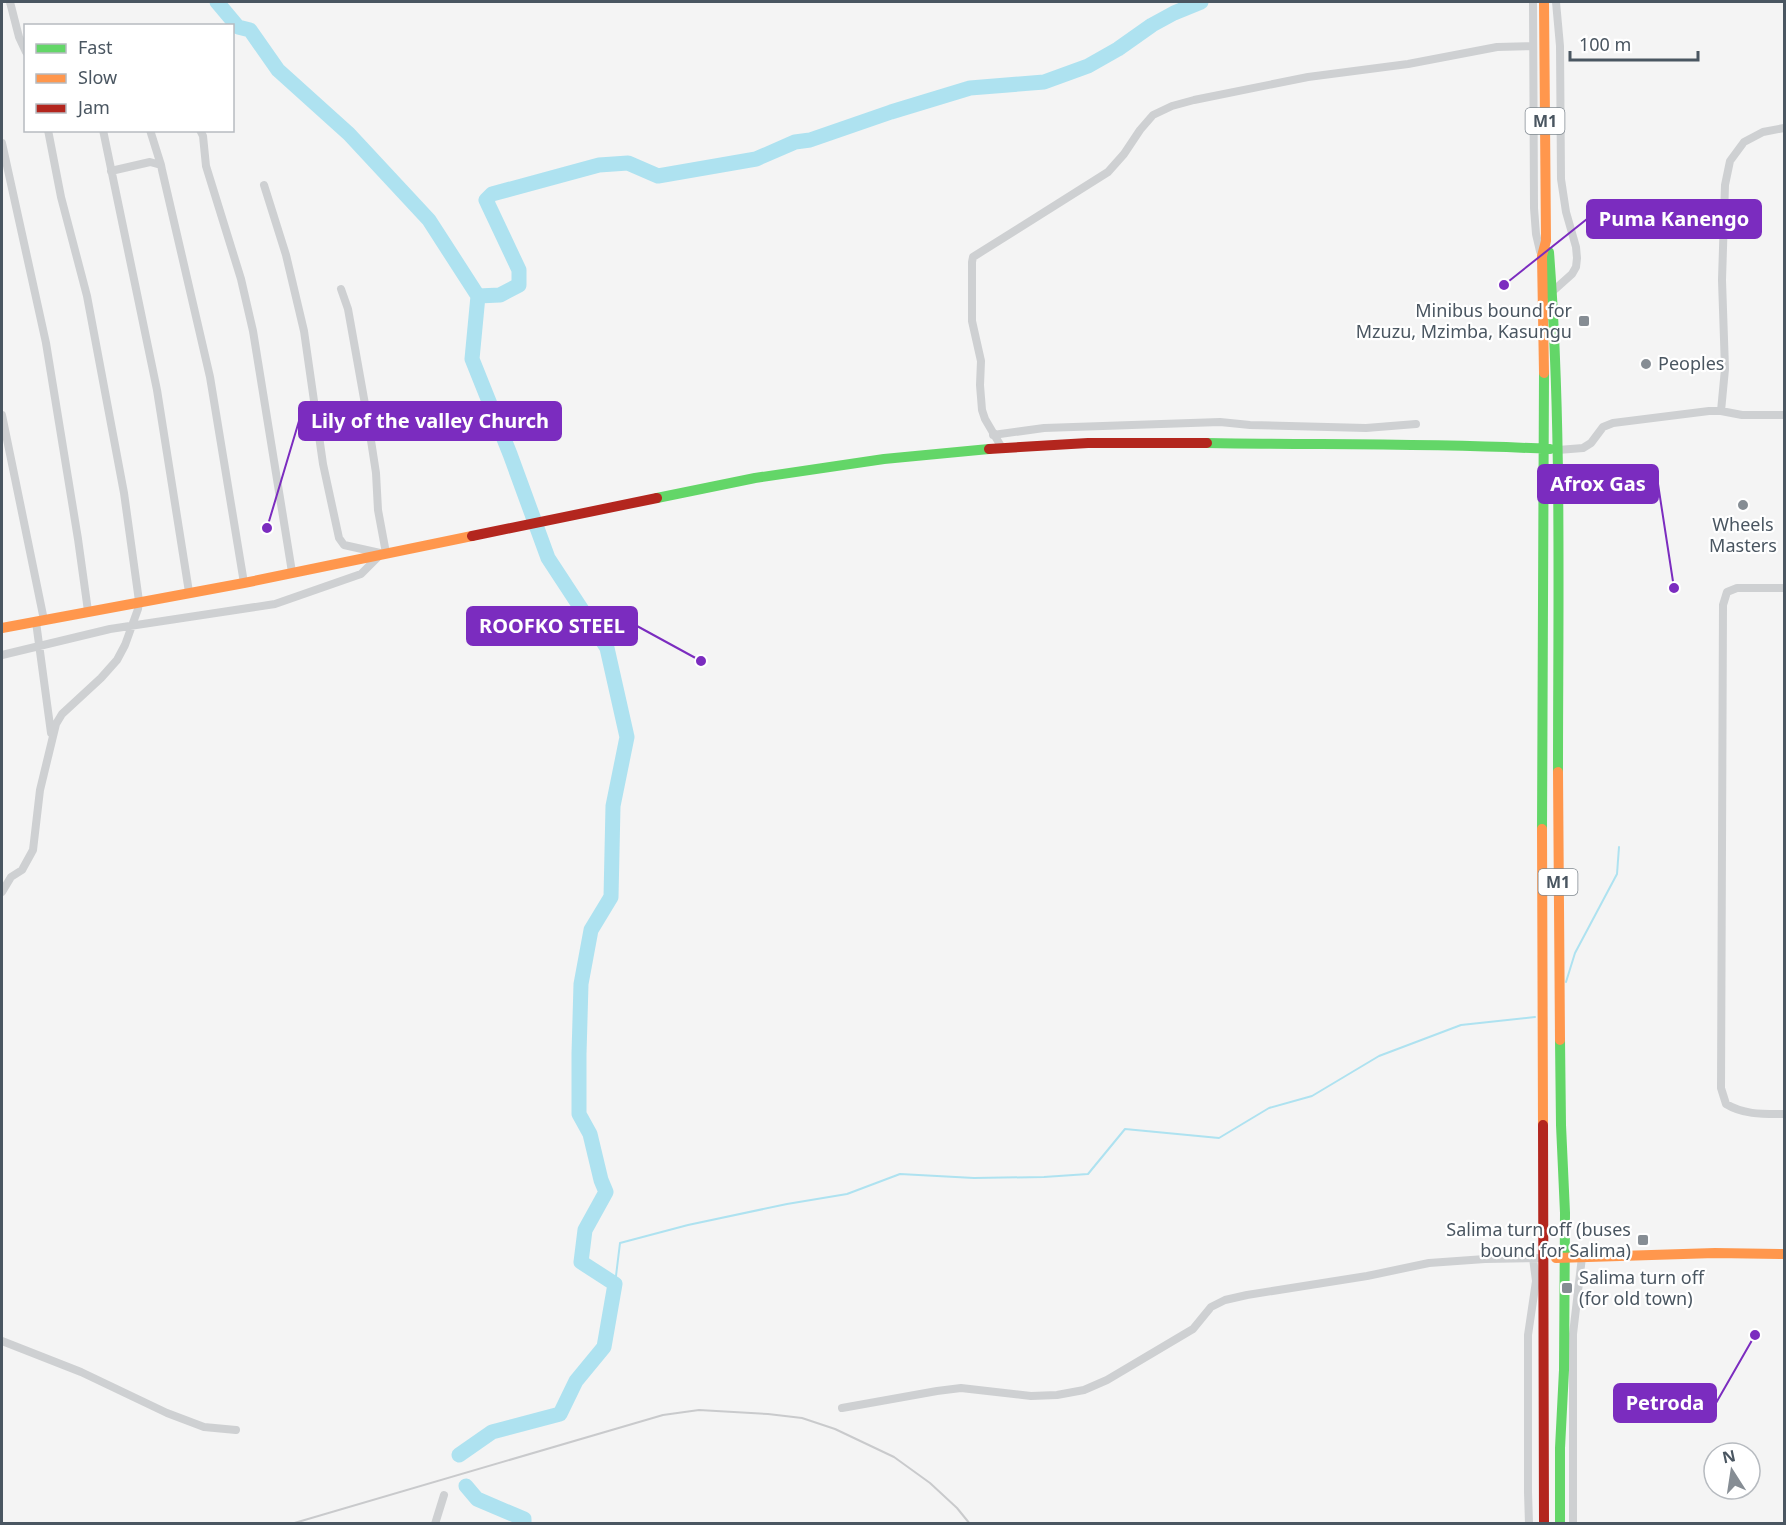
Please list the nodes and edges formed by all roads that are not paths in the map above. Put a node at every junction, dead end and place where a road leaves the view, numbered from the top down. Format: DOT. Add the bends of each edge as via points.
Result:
graph roads {
  1 [pos="10,2"];
  2 [pos="1533,2"];
  3 [pos="1544,2"];
  4 [pos="1556,2"];
  5 [pos="1533,46"];
  6 [pos="24,47"];
  7 [pos="1785,128"];
  8 [pos="48,132"];
  9 [pos="103,132"];
  10 [pos="151,132"];
  11 [pos="201,132"];
  12 [pos="2,143"];
  13 [pos="161,165"];
  14 [pos="111,171"];
  15 [pos="264,185"];
  16 [pos="1546,241"];
  17 [pos="1542,256"];
  18 [pos="341,289"];
  19 [pos="1552,291"];
  20 [pos="1722,411"];
  21 [pos="2,415"];
  22 [pos="1785,415"];
  23 [pos="1416,424"];
  24 [pos="993,435"];
  25 [pos="1002,448"];
  26 [pos="1544,449"];
  27 [pos="1558,450"];
  28 [pos="384,553"];
  29 [pos="292,572"];
  30 [pos="244,583"];
  31 [pos="1785,588"];
  32 [pos="189,592"];
  33 [pos="139,601"];
  34 [pos="88,611"];
  35 [pos="40,621"];
  36 [pos="131,627"];
  37 [pos="2,628"];
  38 [pos="39,646"];
  39 [pos="2,655"];
  40 [pos="52,736"];
  41 [pos="2,892"];
  42 [pos="1785,1114"];
  43 [pos="1785,1254"];
  44 [pos="1582,1257"];
  45 [pos="1539,1258"];
  46 [pos="1564,1258"];
  47 [pos="2,1341"];
  48 [pos="842,1408"];
  49 [pos="236,1430"];
  50 [pos="444,1495"];
  51 [pos="435,1524"];
  52 [pos="1529,1524"];
  53 [pos="1544,1524"];
  54 [pos="1560,1524"];
  55 [pos="1573,1524"];
  1 -- 6 [label="street"];
  2 -- 5 [label="street"];
  3 -- 16 [label="main road, M1"];
  4 -- 19 [label="street" via="1561,179 1577,258 1572,274"];
  5 -- 17 [label="street" via="1534,208"];
  5 -- 24 [label="street" via="1483,49 1308,77 1194,100 1153,115 1108,172 973,257 972,321 981,361 981,401"];
  7 -- 20 [label="street" via="1763,132 1744,142 1730,160 1725,185"];
  8 -- 33 [label="street" via="87,296"];
  9 -- 14 [label="street"];
  10 -- 13 [label="street"];
  11 -- 29 [label="street" via="206,166 253,332"];
  12 -- 34 [label="street" via="46,342"];
  13 -- 14 [label="street" via="150,162"];
  13 -- 30 [label="street" via="210,377"];
  14 -- 32 [label="street" via="157,390"];
  15 -- 28 [label="street" via="303,327 339,538 344,545"];
  16 -- 17 [label="main road, M1"];
  16 -- 19 [label="main road, M1" via="1551,255"];
  17 -- 26 [label="main road, M1"];
  18 -- 28 [label="street" via="368,421"];
  19 -- 27 [label="main road, M1"];
  20 -- 22 [label="street"];
  20 -- 27 [label="street" via="1613,423 1583,448"];
  21 -- 35 [label="street"];
  23 -- 24 [label="street" via="1366,428 1220,422 1044,428"];
  24 -- 25 [label="street"];
  25 -- 26 [label="main road" via="1174,443"];
  25 -- 28 [label="main road" via="884,459 755,478"];
  26 -- 27 [label="main road"];
  26 -- 45 [label="main road, M1"];
  27 -- 46 [label="main road, M1" via="1558,867"];
  28 -- 29 [label="main road"];
  28 -- 36 [label="street" via="361,574 275,604"];
  29 -- 30 [label="main road"];
  30 -- 32 [label="main road"];
  31 -- 42 [label="street" via="1737,588 1727,592 1723,605 1721,1088 1726,1104 1737,1111"];
  32 -- 33 [label="main road"];
  33 -- 34 [label="main road"];
  33 -- 36 [label="street"];
  34 -- 35 [label="main road"];
  35 -- 37 [label="main road"];
  35 -- 38 [label="street"];
  36 -- 38 [label="street"];
  36 -- 40 [label="street" via="117,660 62,714"];
  38 -- 39 [label="street"];
  38 -- 40 [label="street"];
  40 -- 41 [label="street" via="38,800 33,850 22,870 11,877"];
  43 -- 44 [label="main road"];
  44 -- 46 [label="main road"];
  44 -- 55 [label="street" via="1573,1334"];
  45 -- 46 [label="main road"];
  45 -- 48 [label="street" via="1429,1263 1225,1300 1211,1307 1193,1329 1084,1390 1031,1396 961,1388"];
  45 -- 52 [label="street" via="1528,1335"];
  45 -- 53 [label="main road, M1"];
  46 -- 54 [label="main road, M1"];
  47 -- 49 [label="street" via="81,1372 167,1413 204,1427"];
  50 -- 51 [label="street"];
}
